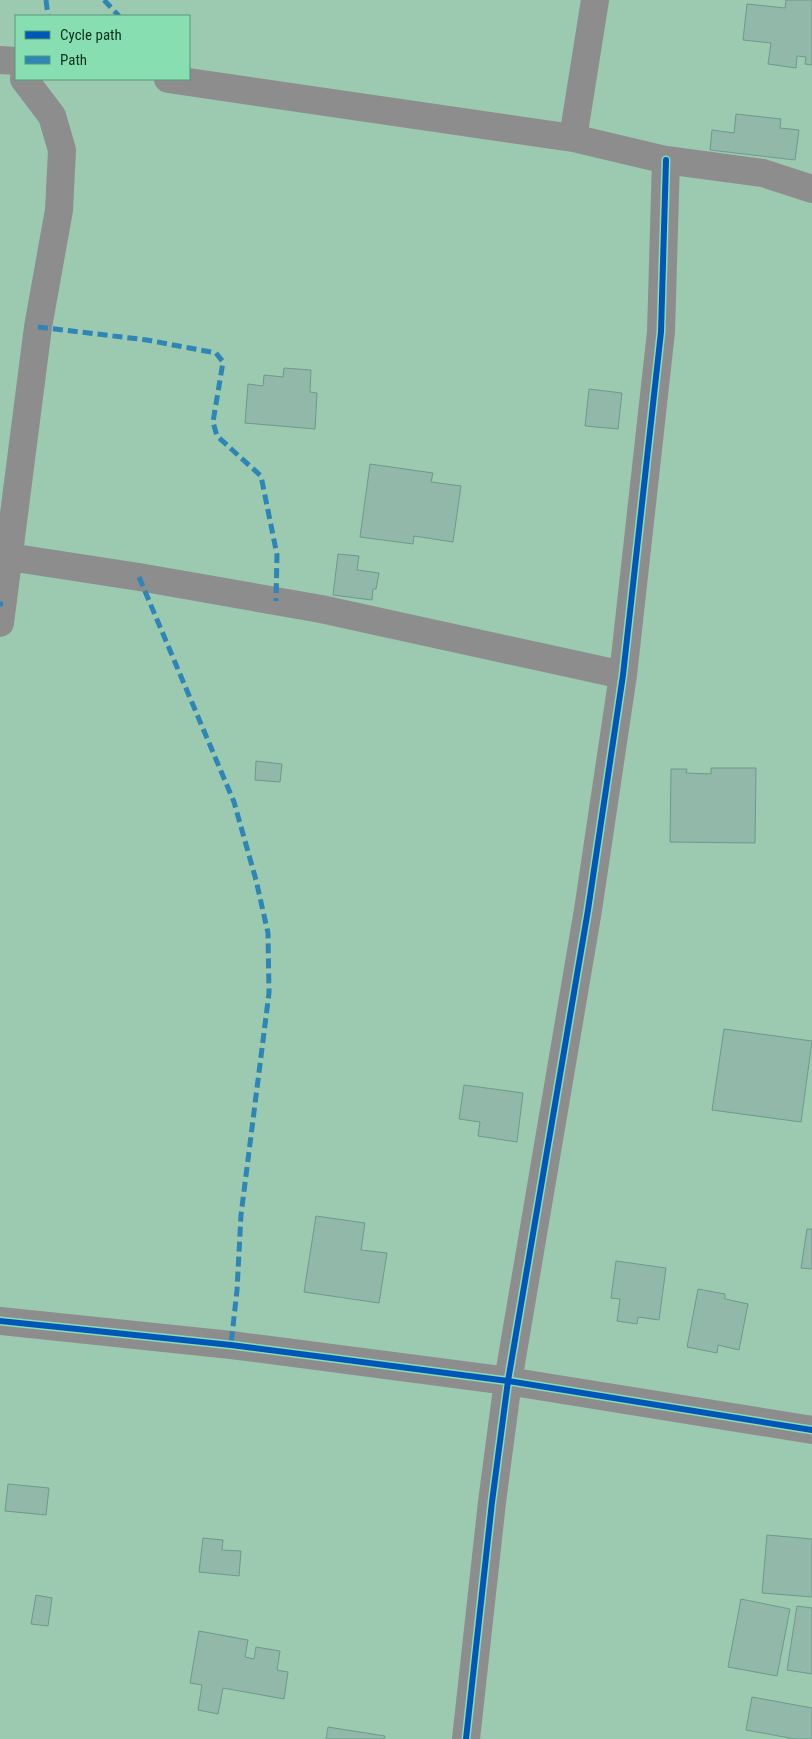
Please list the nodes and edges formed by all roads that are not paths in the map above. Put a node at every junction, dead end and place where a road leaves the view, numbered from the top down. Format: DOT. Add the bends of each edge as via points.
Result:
graph roads {
  1 [pos="595,0"];
  2 [pos="24,80"];
  3 [pos="176,80"];
  4 [pos="573,138"];
  5 [pos="666,160"];
  6 [pos="812,189"];
  7 [pos="9,557"];
  8 [pos="0,623"];
  9 [pos="623,675"];
  10 [pos="0,1321"];
  11 [pos="508,1381"];
  12 [pos="812,1430"];
  13 [pos="466,1739"];
  1 -- 4 [label="street"];
  2 -- 7 [label="street" via="52,116 62,150 59,210 38,327"];
  3 -- 4 [label="street"];
  4 -- 5 [label="street"];
  5 -- 6 [label="street" via="762,173"];
  5 -- 9 [label="street" via="661,332"];
  7 -- 8 [label="street"];
  7 -- 9 [label="street" via="321,609"];
  9 -- 11 [label="street" via="588,910"];
  10 -- 11 [label="street" via="231,1345"];
  11 -- 12 [label="street"];
  11 -- 13 [label="street"];
}
